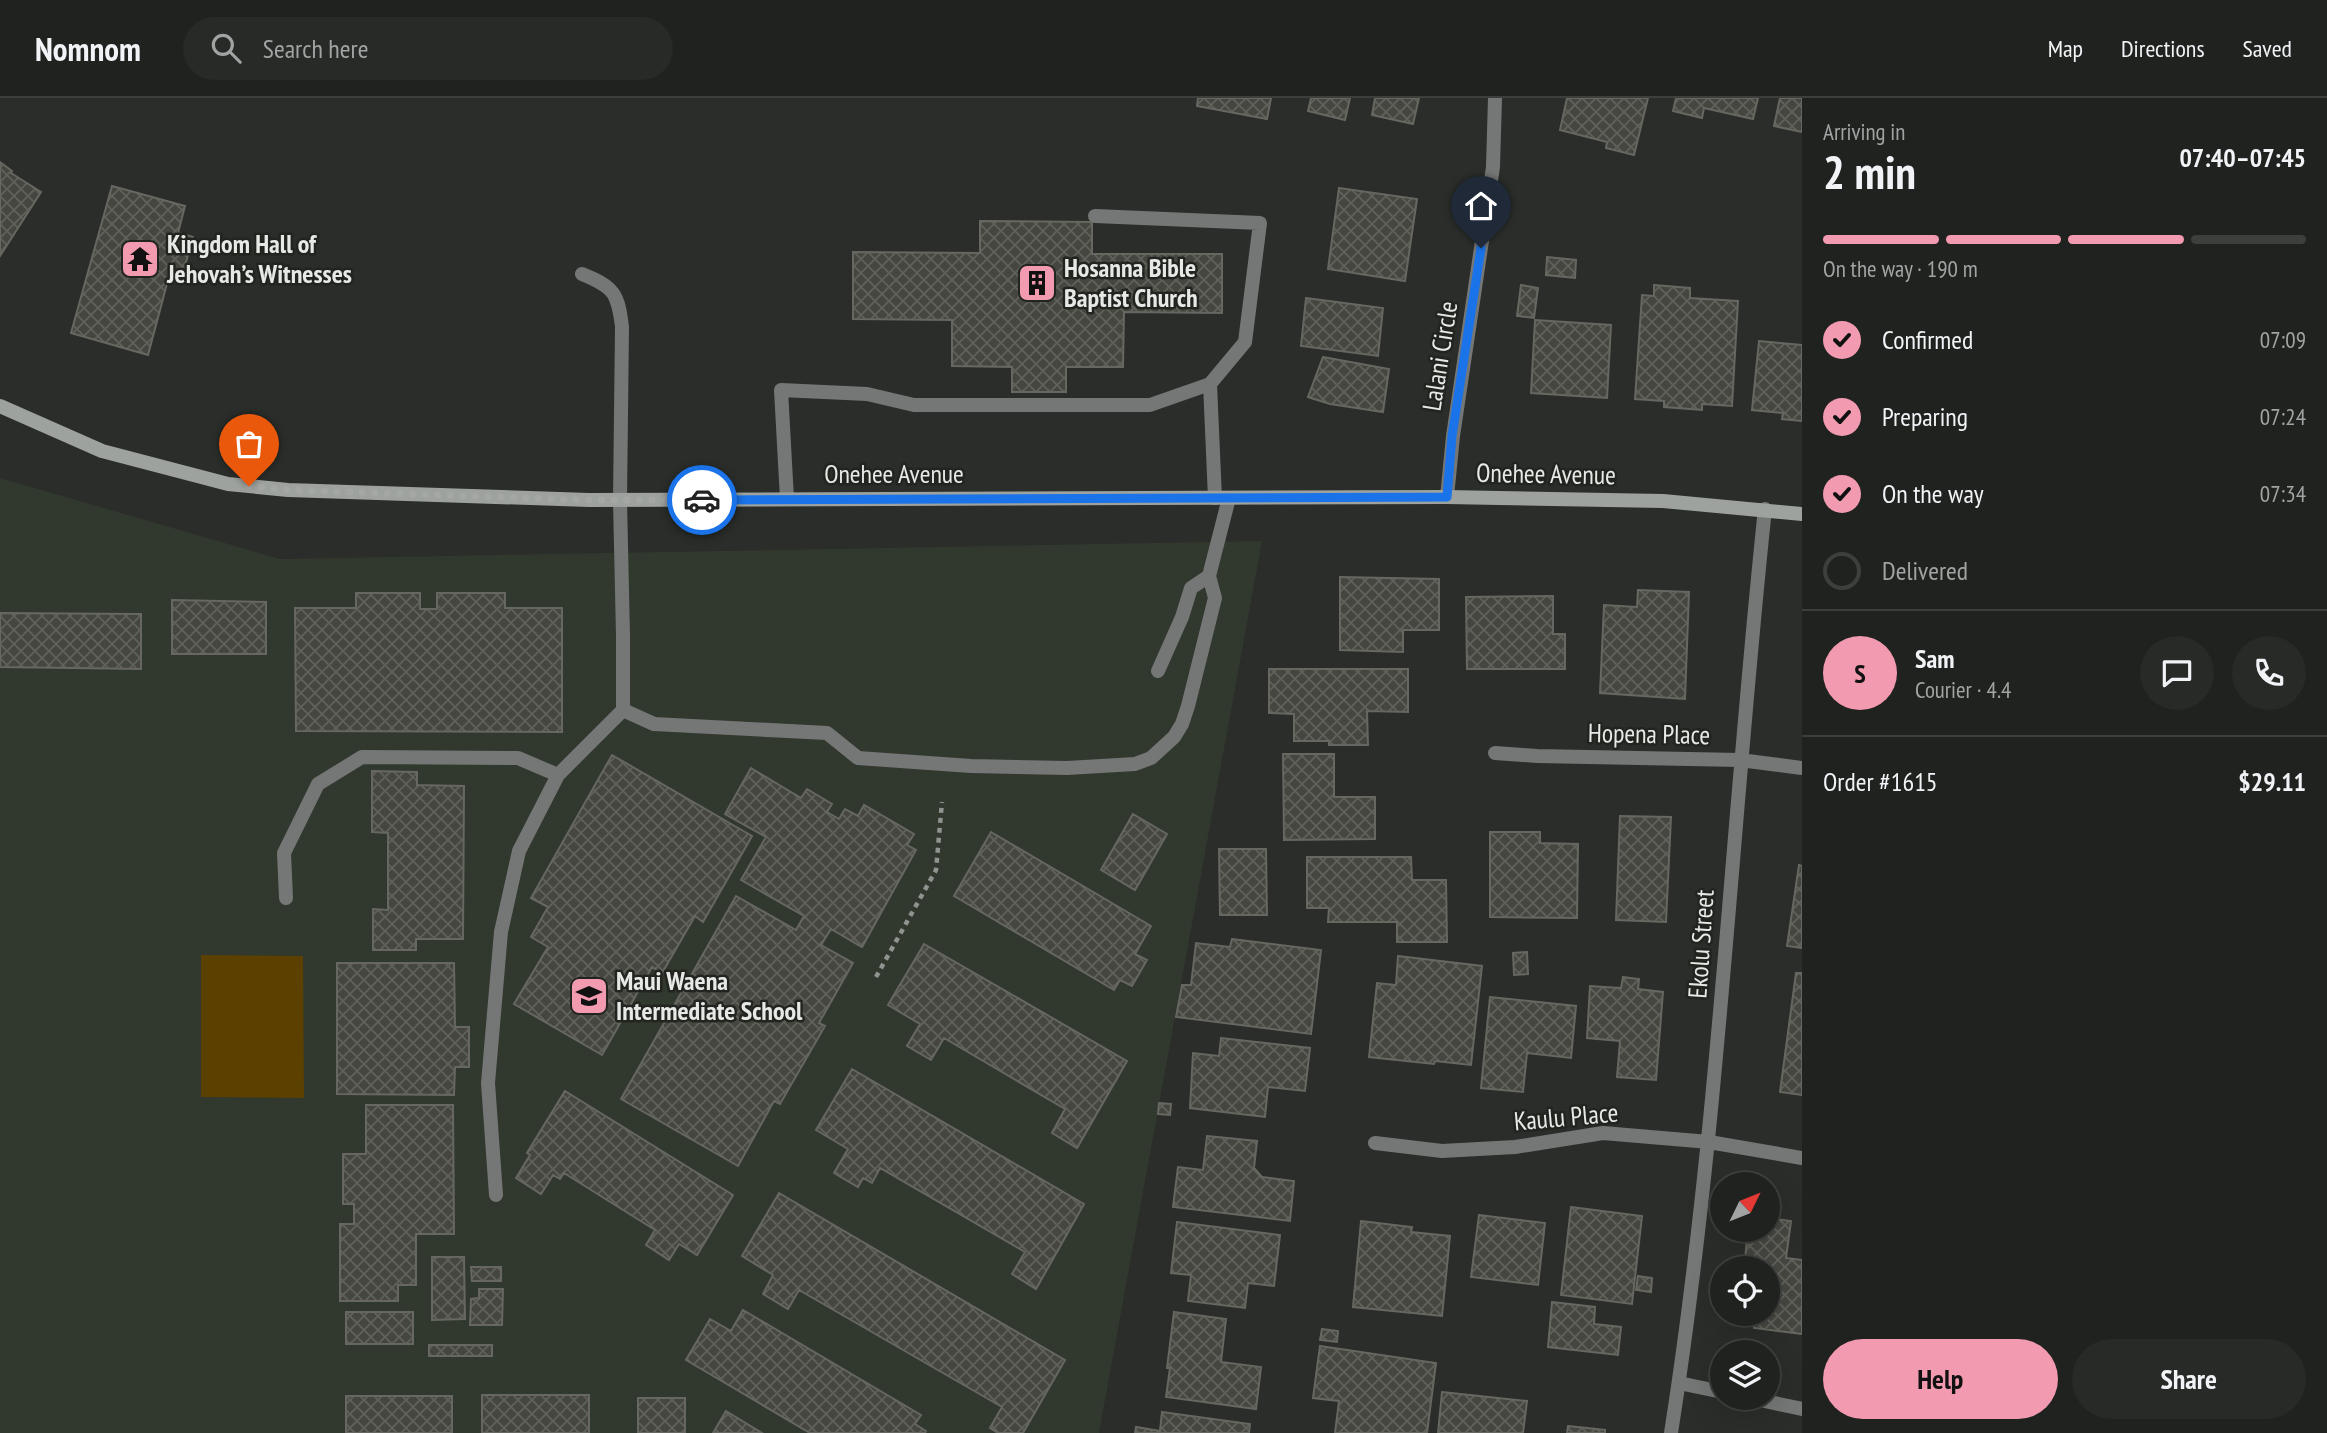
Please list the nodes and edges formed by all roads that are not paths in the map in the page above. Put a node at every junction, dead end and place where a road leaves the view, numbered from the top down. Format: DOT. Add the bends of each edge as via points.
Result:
graph roads {
  1 [pos="1495,98"];
  2 [pos="1095,216"];
  3 [pos="582,274"];
  4 [pos="1210,384"];
  5 [pos="0,406"];
  6 [pos="1447,497"];
  7 [pos="1222,498"];
  8 [pos="787,499"];
  9 [pos="620,500"];
  10 [pos="1765,509"];
  11 [pos="1802,514"];
  12 [pos="1209,576"];
  13 [pos="1158,671"];
  14 [pos="623,710"];
  15 [pos="1495,753"];
  16 [pos="1740,760"];
  17 [pos="1802,768"];
  18 [pos="558,775"];
  19 [pos="286,898"];
  20 [pos="1709,1142"];
  21 [pos="1376,1143"];
  22 [pos="1802,1158"];
  23 [pos="496,1195"];
  24 [pos="1679,1382"];
  25 [pos="1710,1389"];
  26 [pos="1780,1404"];
  27 [pos="1802,1409"];
  28 [pos="1671,1433"];
  1 -- 6 [label="street, Lalani Circle" via="1493,167"];
  2 -- 4 [label="street" via="1260,223 1245,342"];
  3 -- 9 [label="street" via="605,283 619,302"];
  4 -- 7 [label="street"];
  4 -- 8 [label="street" via="1150,405 914,405 867,394 781,390"];
  5 -- 9 [label="street, Onehee Avenue" via="102,451 228,484 288,490"];
  6 -- 7 [label="street, Onehee Avenue"];
  6 -- 10 [label="street, Onehee Avenue" via="1663,501"];
  7 -- 8 [label="street, Onehee Avenue"];
  7 -- 12 [label="street"];
  8 -- 9 [label="street, Onehee Avenue"];
  9 -- 14 [label="street"];
  10 -- 11 [label="street, Onehee Avenue"];
  10 -- 16 [label="street, Ekolu Street"];
  12 -- 13 [label="street" via="1191,588"];
  12 -- 14 [label="street" via="1215,598 1182,724 1163,749 1135,764 971,766 858,758 827,733 654,724"];
  14 -- 18 [label="street"];
  15 -- 16 [label="street, Hopena Place"];
  16 -- 17 [label="street, Hopena Place"];
  16 -- 20 [label="street, Ekolu Street"];
  18 -- 19 [label="street" via="518,758 362,757 318,784 284,853"];
  18 -- 23 [label="street" via="519,850 501,932 488,1083"];
  20 -- 21 [label="street, Kaulu Place" via="1603,1133 1515,1147 1442,1151"];
  20 -- 22 [label="street, Kaulu Place"];
  20 -- 24 [label="street, Ekolu Street"];
  24 -- 25 [label="street"];
  24 -- 28 [label="street, Ekolu Street"];
  26 -- 27 [label="street"];
}
